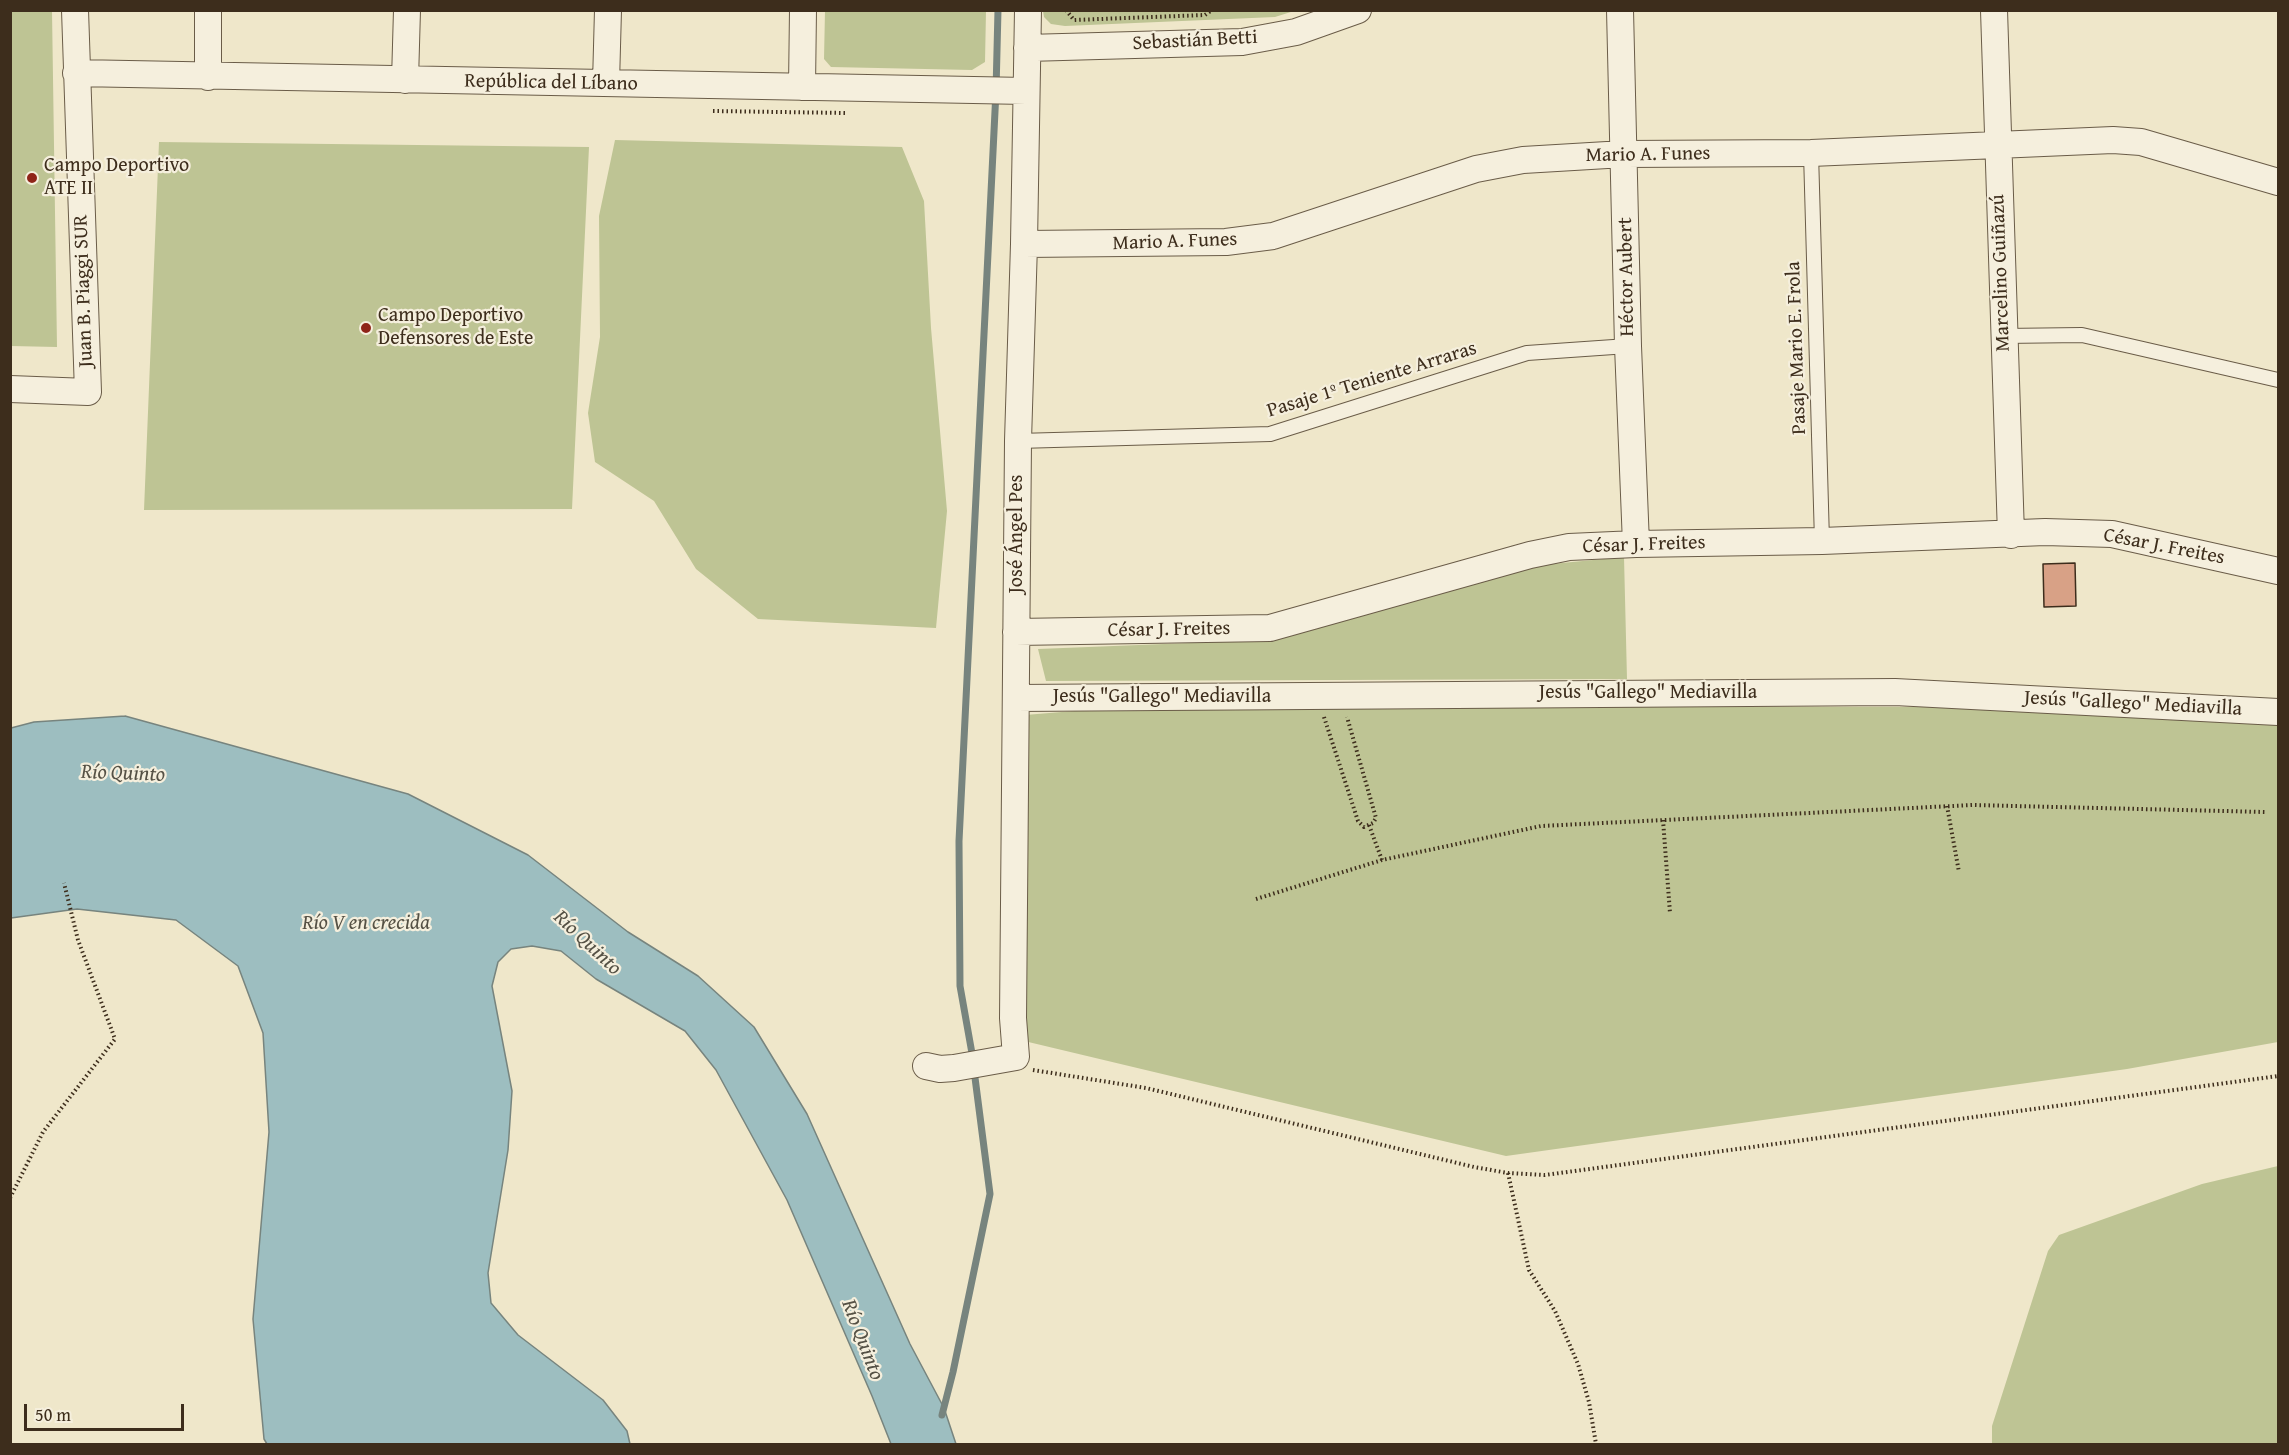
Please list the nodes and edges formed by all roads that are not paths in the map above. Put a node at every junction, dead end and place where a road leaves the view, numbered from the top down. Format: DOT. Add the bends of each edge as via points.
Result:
graph roads {
  1 [pos="75,10"];
  2 [pos="208,10"];
  3 [pos="407,10"];
  4 [pos="608,10"];
  5 [pos="803,10"];
  6 [pos="1028,10"];
  7 [pos="1358,10"];
  8 [pos="1620,10"];
  9 [pos="1994,10"];
  10 [pos="1027,48"];
  11 [pos="76,73"];
  12 [pos="208,77"];
  13 [pos="405,80"];
  14 [pos="606,83"];
  15 [pos="802,87"];
  16 [pos="1026,91"];
  17 [pos="1997,145"];
  18 [pos="1810,153"];
  19 [pos="1624,154"];
  20 [pos="2278,182"];
  21 [pos="1024,244"];
  22 [pos="2003,336"];
  23 [pos="1628,346"];
  24 [pos="2278,380"];
  25 [pos="10,389"];
  26 [pos="1018,441"];
  27 [pos="2011,535"];
  28 [pos="1822,541"];
  29 [pos="1636,543"];
  30 [pos="2278,571"];
  31 [pos="1016,632"];
  32 [pos="1016,698"];
  33 [pos="2278,712"];
  34 [pos="926,1066"];
  1 -- 11 [label="street, Juan B. Piaggi SUR"];
  2 -- 12 [label="street"];
  3 -- 13 [label="street"];
  4 -- 14 [label="street"];
  5 -- 15 [label="street"];
  6 -- 10 [label="street, José Ángel Pes"];
  7 -- 10 [label="street, Sebastián Betti" via="1296,32 1242,42"];
  8 -- 19 [label="street, Héctor Aubert"];
  9 -- 17 [label="street, Marcelino Guiñazú"];
  10 -- 16 [label="street, José Ángel Pes"];
  11 -- 12 [label="street, República del Líbano"];
  11 -- 25 [label="street, Juan B. Piaggi SUR" via="88,392"];
  12 -- 13 [label="street, República del Líbano"];
  13 -- 14 [label="street, República del Líbano"];
  14 -- 15 [label="street, República del Líbano"];
  15 -- 16 [label="street, República del Líbano"];
  16 -- 21 [label="street, José Ángel Pes"];
  17 -- 18 [label="street, Mario A. Funes"];
  17 -- 20 [label="street, Mario A. Funes" via="2141,142"];
  17 -- 22 [label="street, Marcelino Guiñazú"];
  18 -- 19 [label="street, Mario A. Funes"];
  18 -- 28 [label="lane, Pasaje Mario E. Frola"];
  19 -- 21 [label="street, Mario A. Funes" via="1523,160 1476,169 1273,236 1226,242"];
  19 -- 23 [label="street, Héctor Aubert"];
  21 -- 26 [label="street, José Ángel Pes"];
  22 -- 24 [label="lane" via="2082,335"];
  22 -- 27 [label="street, Marcelino Guiñazú"];
  23 -- 26 [label="lane, Pasaje 1º Teniente Arraras" via="1527,352 1270,434"];
  23 -- 29 [label="street, Héctor Aubert"];
  26 -- 31 [label="street, José Ángel Pes"];
  27 -- 28 [label="street, César J. Freites"];
  27 -- 30 [label="street, César J. Freites" via="2112,534"];
  28 -- 29 [label="street, César J. Freites"];
  29 -- 31 [label="street, César J. Freites" via="1569,547 1530,555 1270,628"];
  31 -- 32 [label="street, José Ángel Pes"];
  32 -- 33 [label="street, Jesús \"Gallego\" Mediavilla" via="1895,692"];
  32 -- 34 [label="street, José Ángel Pes" via="1013,1018 1008,1059 954,1068"];
}
